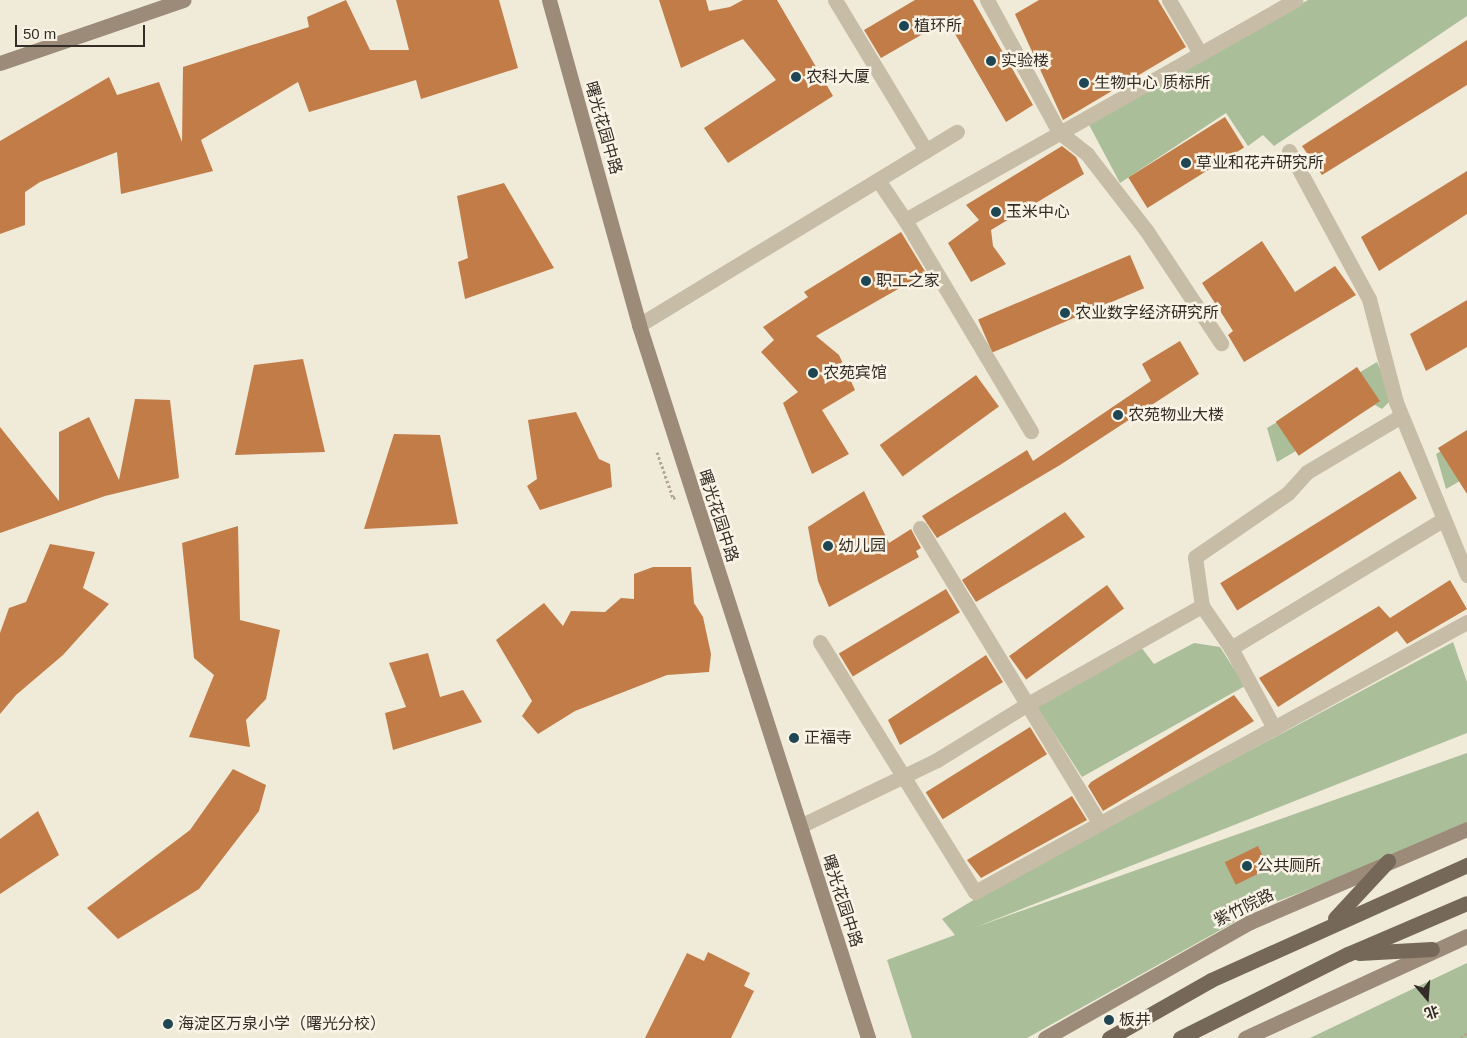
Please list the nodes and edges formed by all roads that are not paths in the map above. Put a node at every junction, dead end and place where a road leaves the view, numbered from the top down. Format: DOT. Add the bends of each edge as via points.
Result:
graph roads {
  1 [pos="182,0"];
  2 [pos="549,0"];
  3 [pos="835,0"];
  4 [pos="987,0"];
  5 [pos="1169,0"];
  6 [pos="1295,0"];
  7 [pos="1200,54"];
  8 [pos="0,63"];
  9 [pos="956,132"];
  10 [pos="1059,132"];
  11 [pos="926,151"];
  12 [pos="1289,151"];
  13 [pos="878,180"];
  14 [pos="905,220"];
  15 [pos="639,325"];
  16 [pos="1221,343"];
  17 [pos="1401,416"];
  18 [pos="1031,431"];
  19 [pos="1444,519"];
  20 [pos="920,528"];
  21 [pos="1467,574"];
  22 [pos="1202,606"];
  23 [pos="1467,622"];
  24 [pos="820,642"];
  25 [pos="1230,648"];
  26 [pos="1026,705"];
  27 [pos="1274,728"];
  28 [pos="902,777"];
  29 [pos="1100,824"];
  30 [pos="800,826"];
  31 [pos="1467,829"];
  32 [pos="1388,860"];
  33 [pos="1467,865"];
  34 [pos="1467,903"];
  35 [pos="1331,923"];
  36 [pos="1467,936"];
  37 [pos="1432,949"];
  38 [pos="1348,954"];
  39 [pos="868,1038"];
  40 [pos="1045,1038"];
  41 [pos="1109,1038"];
  42 [pos="1180,1038"];
  43 [pos="1245,1038"];
  1 -- 8 [label="street"];
  2 -- 15 [label="street, 曙光花园中路"];
  3 -- 11 [label="street"];
  4 -- 10 [label="street"];
  5 -- 7 [label="street"];
  6 -- 7 [label="street"];
  7 -- 10 [label="street"];
  9 -- 11 [label="street"];
  10 -- 14 [label="street"];
  10 -- 16 [label="street" via="1087,154 1105,177"];
  11 -- 13 [label="street"];
  12 -- 17 [label="street" via="1368,299"];
  13 -- 14 [label="street"];
  13 -- 15 [label="street"];
  14 -- 18 [label="street"];
  15 -- 30 [label="street, 曙光花园中路"];
  17 -- 19 [label="street"];
  17 -- 22 [label="street" via="1307,472 1288,493 1195,557"];
  19 -- 21 [label="street"];
  19 -- 25 [label="street"];
  20 -- 26 [label="street"];
  22 -- 25 [label="street"];
  22 -- 26 [label="street"];
  23 -- 27 [label="street"];
  24 -- 28 [label="street"];
  25 -- 27 [label="street"];
  26 -- 28 [label="street" via="937,760"];
  26 -- 29 [label="street"];
  27 -- 29 [label="street"];
  28 -- 29 [label="street" via="974,892"];
  28 -- 30 [label="street"];
  30 -- 39 [label="street, 曙光花园中路"];
  31 -- 32 [label="street, 紫竹院路"];
  32 -- 35 [label="main road"];
  32 -- 40 [label="street, 紫竹院路" via="1250,922"];
  33 -- 35 [label="main road"];
  34 -- 38 [label="main road"];
  35 -- 41 [label="main road" via="1211,980"];
  36 -- 37 [label="street"];
  37 -- 38 [label="main road"];
  37 -- 43 [label="street"];
  38 -- 42 [label="main road"];
}
